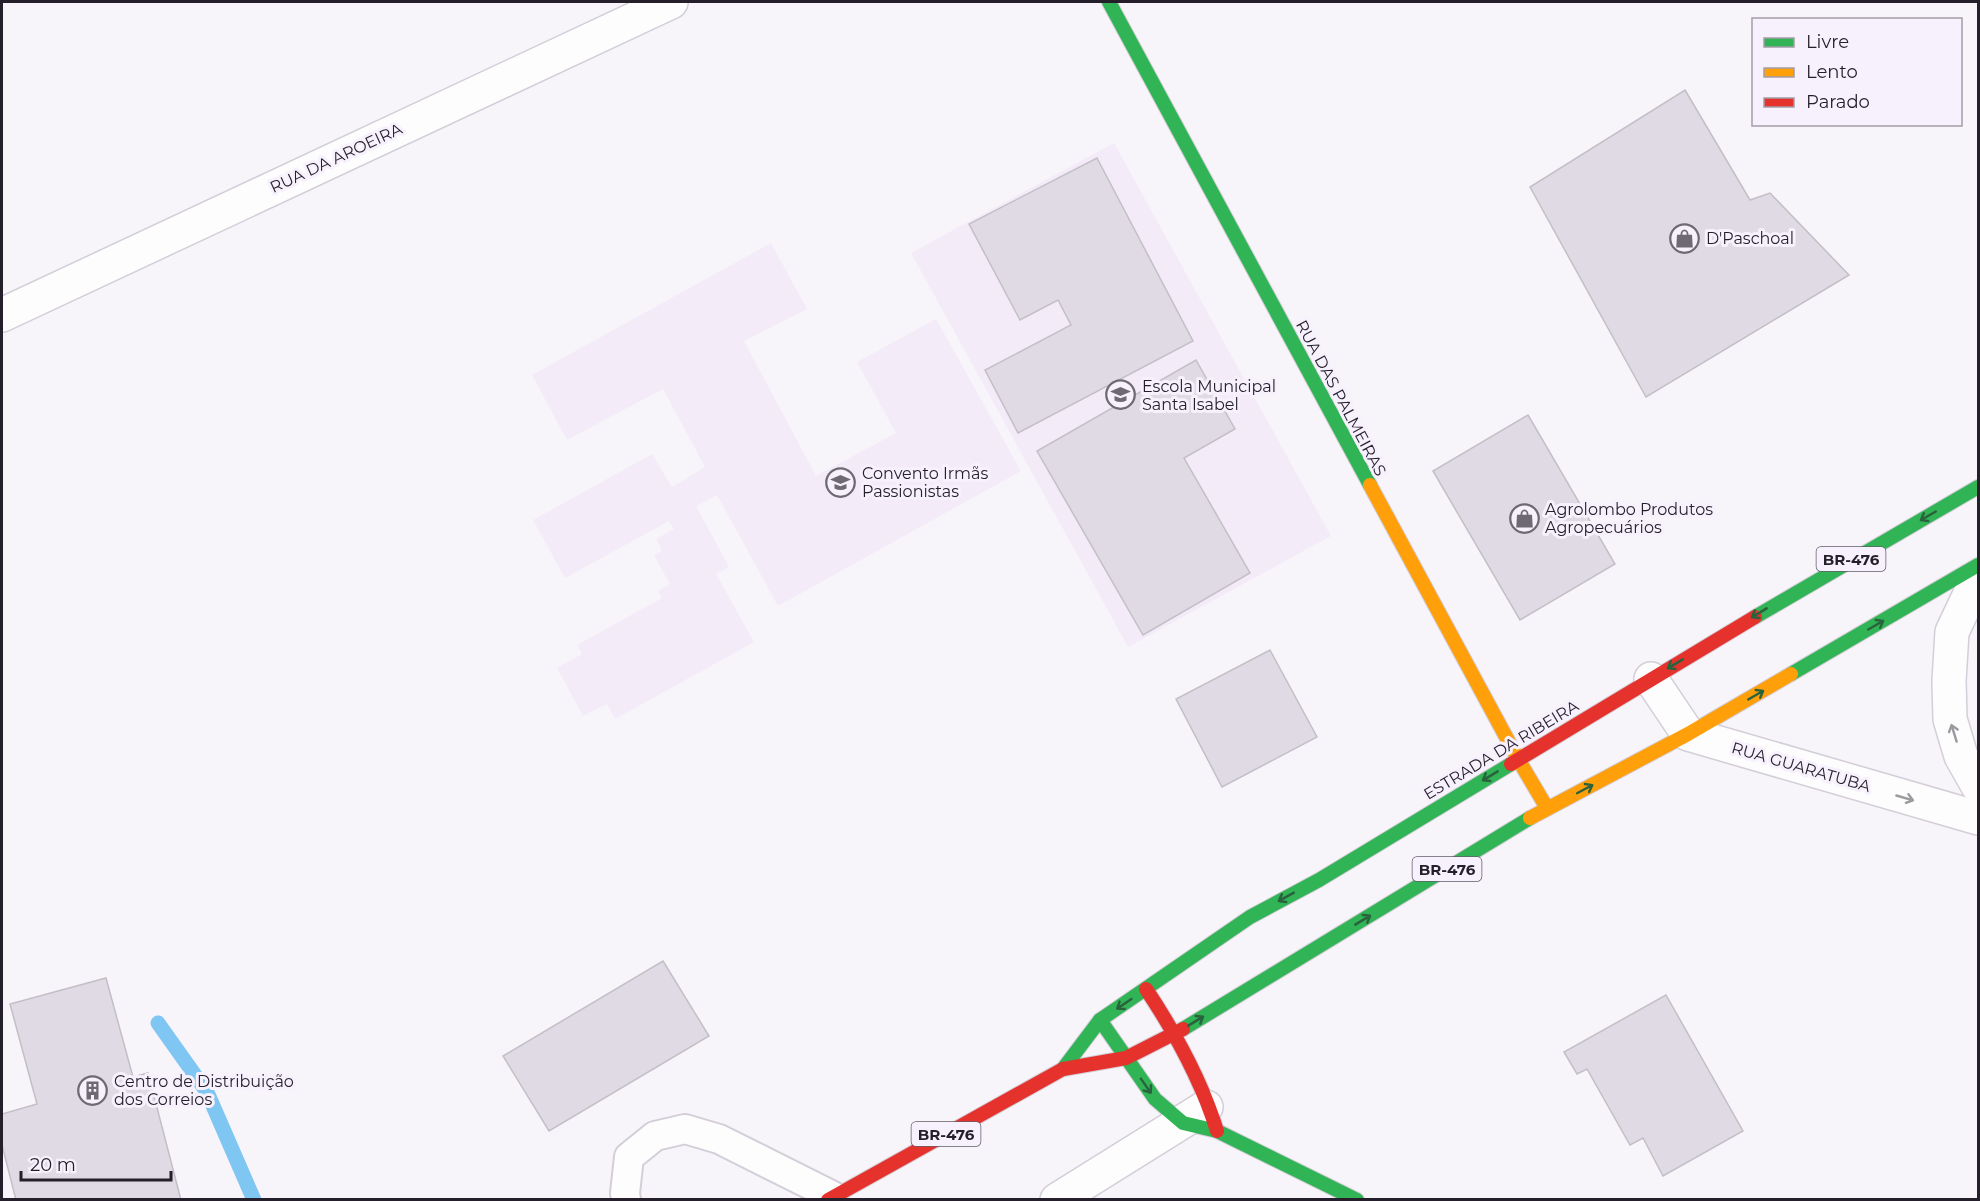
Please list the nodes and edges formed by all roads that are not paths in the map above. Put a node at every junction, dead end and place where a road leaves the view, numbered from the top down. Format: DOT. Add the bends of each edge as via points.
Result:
graph roads {
  1 [pos="671,2"];
  2 [pos="1109,2"];
  3 [pos="2,315"];
  4 [pos="1978,487"];
  5 [pos="1978,565"];
  6 [pos="1978,577"];
  7 [pos="1651,679"];
  8 [pos="1688,734"];
  9 [pos="1518,759"];
  10 [pos="1978,786"];
  11 [pos="1547,808"];
  12 [pos="1978,818"];
  13 [pos="1146,989"];
  14 [pos="1100,1020"];
  15 [pos="1176,1033"];
  16 [pos="1126,1058"];
  17 [pos="1064,1069"];
  18 [pos="1214,1118"];
  19 [pos="1183,1123"];
  20 [pos="831,1198"];
  21 [pos="626,1200"];
  22 [pos="1057,1200"];
  23 [pos="1357,1200"];
  1 -- 3 [label="street, RUA DA AROEIRA"];
  2 -- 9 [label="main road, RUA DAS PALMEIRAS"];
  4 -- 7 [label="main road, ESTRADA DA RIBEIRA / BR-476, one-way"];
  8 -- 5 [label="main road, ESTRADA DA RIBEIRA / BR-476, one-way"];
  10 -- 6 [label="street, one-way" via="1961,756 1950,718 1949,681 1952,632"];
  7 -- 8 [label="street"];
  7 -- 9 [label="main road, ESTRADA DA RIBEIRA / BR-476"];
  11 -- 8 [label="main road, ESTRADA DA RIBEIRA / BR-476, one-way"];
  8 -- 12 [label="street, RUA GUARATUBA, one-way"];
  9 -- 11 [label="main road, RUA DAS PALMEIRAS"];
  9 -- 13 [label="main road, ESTRADA DA RIBEIRA / BR-476, one-way" via="1319,880 1250,917"];
  15 -- 11 [label="main road, ESTRADA DA RIBEIRA / BR-476, one-way"];
  13 -- 14 [label="main road, ESTRADA DA RIBEIRA / BR-476, one-way"];
  13 -- 15 [label="main road"];
  14 -- 16 [label="main road"];
  14 -- 17 [label="main road, ESTRADA DA RIBEIRA / BR-476"];
  15 -- 16 [label="main road, ESTRADA DA RIBEIRA / BR-476"];
  15 -- 18 [label="main road"];
  16 -- 17 [label="main road, ESTRADA DA RIBEIRA / BR-476"];
  16 -- 19 [label="main road, one-way" via="1155,1099"];
  17 -- 20 [label="main road, ESTRADA DA RIBEIRA / BR-476"];
  18 -- 19 [label="street"];
  18 -- 23 [label="main road"];
  19 -- 22 [label="street"];
  20 -- 21 [label="lane" via="719,1139 685,1129 655,1136 629,1157"];
}
